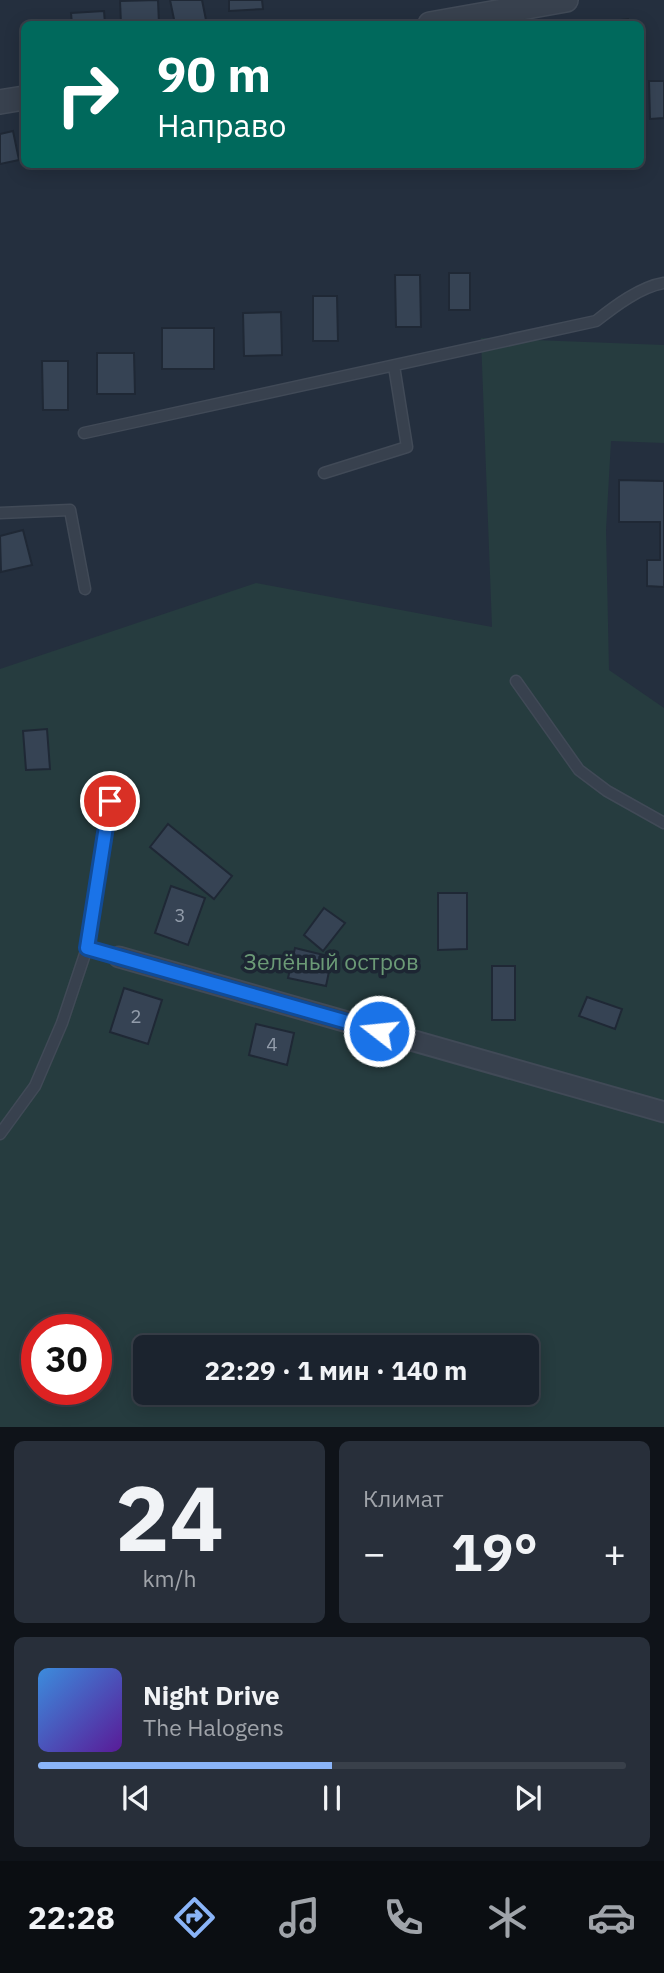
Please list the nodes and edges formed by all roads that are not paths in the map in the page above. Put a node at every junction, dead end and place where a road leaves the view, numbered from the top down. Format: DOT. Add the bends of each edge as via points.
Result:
graph roads {
  1 [pos="566,0"];
  2 [pos="447,21"];
  3 [pos="21,98"];
  4 [pos="0,102"];
  5 [pos="664,283"];
  6 [pos="394,366"];
  7 [pos="83,433"];
  8 [pos="324,473"];
  9 [pos="0,513"];
  10 [pos="85,589"];
  11 [pos="516,681"];
  12 [pos="110,801"];
  13 [pos="664,823"];
  14 [pos="87,948"];
  15 [pos="119,957"];
  16 [pos="664,1112"];
  17 [pos="0,1134"];
  1 -- 2 [label="street"];
  3 -- 4 [label="street"];
  5 -- 6 [label="lane" via="654,284 596,321"];
  6 -- 7 [label="lane"];
  6 -- 8 [label="lane" via="407,447"];
  9 -- 10 [label="lane" via="70,510"];
  11 -- 13 [label="lane" via="579,770"];
  12 -- 14 [label="lane"];
  14 -- 15 [label="lane"];
  14 -- 17 [label="lane" via="35,1086"];
  15 -- 16 [label="street"];
}
